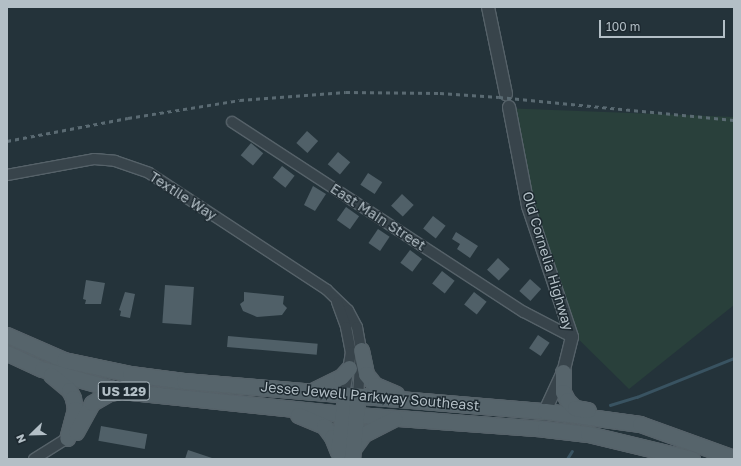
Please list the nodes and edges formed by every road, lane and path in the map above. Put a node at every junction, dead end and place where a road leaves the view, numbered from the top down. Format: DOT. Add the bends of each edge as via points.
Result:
graph roads {
  1 [pos="488,7"];
  2 [pos="506,94"];
  3 [pos="509,107"];
  4 [pos="232,122"];
  5 [pos="7,175"];
  6 [pos="336,301"];
  7 [pos="7,335"];
  8 [pos="572,337"];
  9 [pos="361,350"];
  10 [pos="7,354"];
  11 [pos="349,368"];
  12 [pos="42,369"];
  13 [pos="564,372"];
  14 [pos="121,390"];
  15 [pos="311,391"];
  16 [pos="351,395"];
  17 [pos="406,399"];
  18 [pos="276,408"];
  19 [pos="545,411"];
  20 [pos="350,414"];
  21 [pos="399,418"];
  22 [pos="614,420"];
  23 [pos="67,438"];
  24 [pos="353,454"];
  25 [pos="338,456"];
  26 [pos="689,458"];
  27 [pos="734,458"];
  28 [pos="34,459"];
  1 -- 2 [label="street"];
  3 -- 8 [label="street, Old Cornelia Highway" via="528,206"];
  4 -- 8 [label="street, East Main Street" via="524,312"];
  5 -- 6 [label="street, Textile Way" via="94,159 132,165 166,184 322,286"];
  6 -- 9 [label="street, Textile Way" via="348,310 357,327"];
  6 -- 11 [label="street, Textile Way" via="346,327 350,352"];
  7 -- 15 [label="main road, Jesse Jewell Parkway Southeast / US 129" via="64,360 130,374"];
  8 -- 13 [label="street, Old Cornelia Highway"];
  9 -- 16 [label="street, Textile Way"];
  9 -- 17 [label="main road" via="366,374 375,385"];
  10 -- 12 [label="main road, Jesse Jewell Parkway Southeast / US 129"];
  11 -- 15 [label="main road" via="332,382"];
  11 -- 16 [label="street, Textile Way"];
  12 -- 14 [label="main road, Jesse Jewell Parkway Southeast / US 129"];
  12 -- 23 [label="main road" via="62,382 73,398 75,409"];
  13 -- 19 [label="street, Old Cornelia Highway"];
  13 -- 22 [label="main road" via="563,392 571,406 604,413"];
  14 -- 18 [label="main road, Jesse Jewell Parkway Southeast / US 129"];
  14 -- 23 [label="main road" via="109,393 92,403 76,432"];
  15 -- 16 [label="main road, Jesse Jewell Parkway Southeast / US 129"];
  16 -- 17 [label="main road, Jesse Jewell Parkway Southeast"];
  16 -- 20 [label="main road"];
  17 -- 19 [label="main road, Jesse Jewell Parkway Southeast"];
  18 -- 20 [label="main road, Jesse Jewell Parkway Southeast / US 129"];
  18 -- 25 [label="main road, US 129" via="324,426 332,437"];
  19 -- 22 [label="main road, Jesse Jewell Parkway Southeast"];
  20 -- 21 [label="main road, Jesse Jewell Parkway Southeast"];
  20 -- 24 [label="main road"];
  20 -- 25 [label="main road"];
  21 -- 24 [label="main road" via="378,425 364,434"];
  21 -- 26 [label="main road, Jesse Jewell Parkway Southeast" via="588,434"];
  22 -- 27 [label="main road, Jesse Jewell Parkway Southeast" via="640,424"];
  23 -- 28 [label="street"];
}
